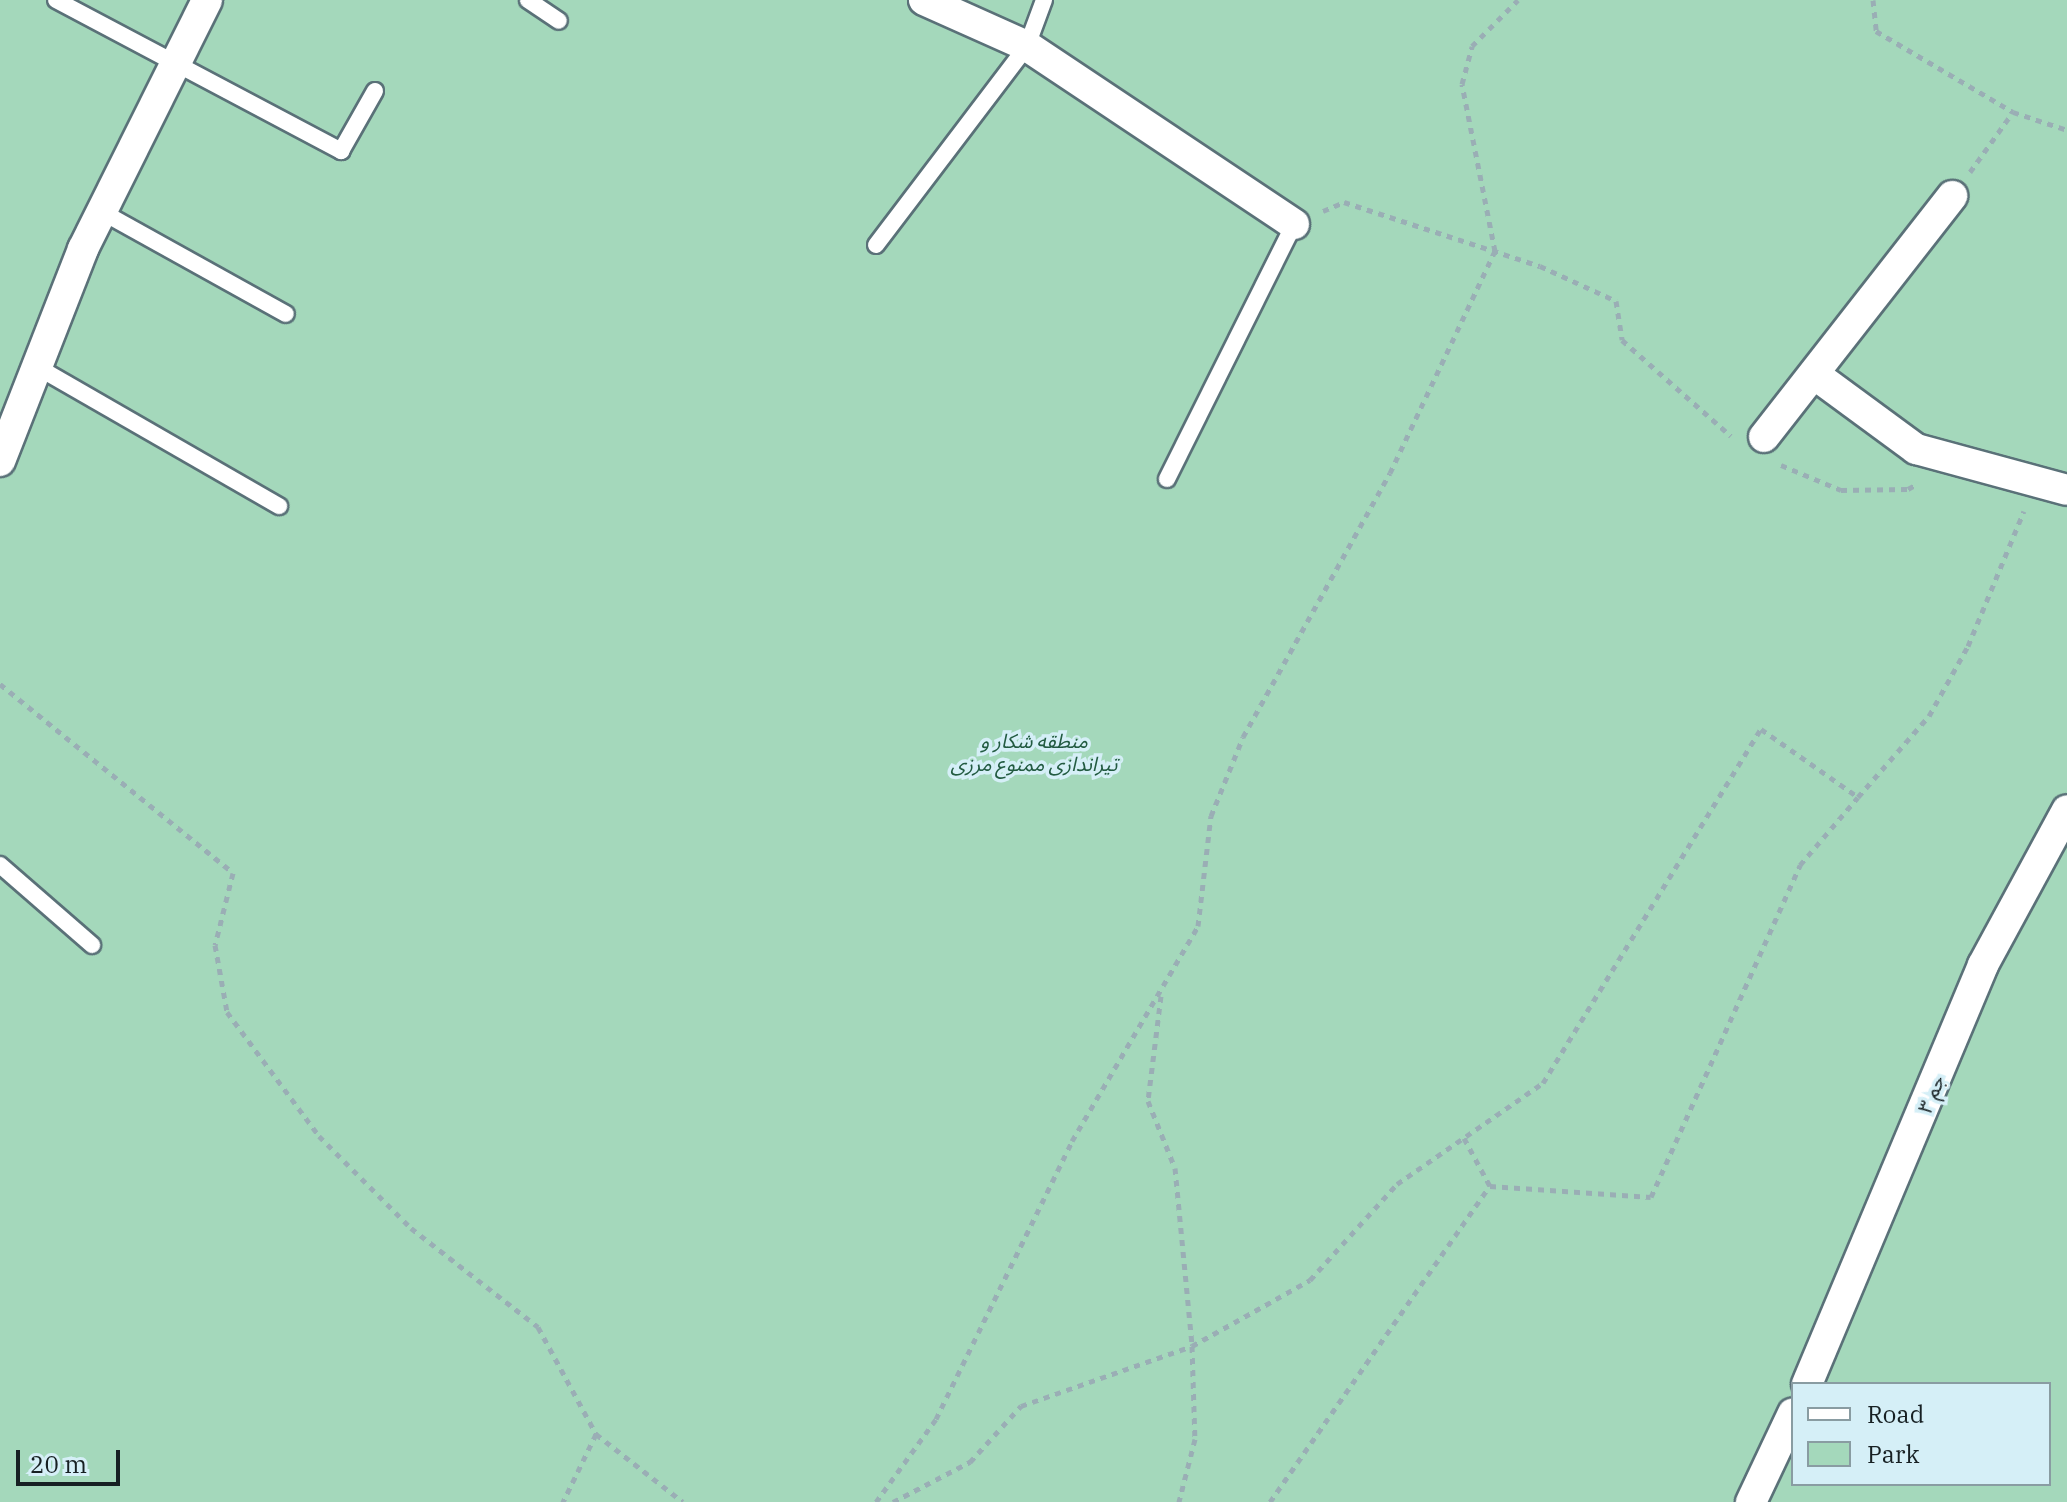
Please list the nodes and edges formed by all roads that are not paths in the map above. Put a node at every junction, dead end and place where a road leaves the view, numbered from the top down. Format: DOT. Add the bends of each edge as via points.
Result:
graph roads {
  1 [pos="56,0"];
  2 [pos="207,0"];
  3 [pos="528,0"];
  4 [pos="924,0"];
  5 [pos="1044,0"];
  6 [pos="559,21"];
  7 [pos="1027,46"];
  8 [pos="174,64"];
  9 [pos="375,91"];
  10 [pos="1952,196"];
  11 [pos="102,212"];
  12 [pos="1294,224"];
  13 [pos="876,245"];
  14 [pos="286,314"];
  15 [pos="39,368"];
  16 [pos="1814,374"];
  17 [pos="1758,447"];
  18 [pos="0,461"];
  19 [pos="1167,479"];
  20 [pos="2067,490"];
  21 [pos="279,506"];
  22 [pos="2067,810"];
  23 [pos="0,865"];
  24 [pos="92,945"];
  25 [pos="1808,1382"];
  26 [pos="1791,1417"];
  27 [pos="1751,1502"];
  1 -- 8 [label="lane"];
  2 -- 8 [label="street"];
  3 -- 6 [label="lane"];
  4 -- 7 [label="street"];
  5 -- 7 [label="lane"];
  7 -- 12 [label="street"];
  7 -- 13 [label="lane"];
  8 -- 9 [label="lane" via="341,151"];
  8 -- 11 [label="street"];
  10 -- 16 [label="street"];
  11 -- 14 [label="lane"];
  11 -- 15 [label="street"];
  12 -- 19 [label="lane"];
  15 -- 18 [label="street"];
  15 -- 21 [label="lane"];
  16 -- 17 [label="street"];
  16 -- 20 [label="street" via="1916,449"];
  22 -- 25 [label="street, جم ۳" via="1983,965"];
  23 -- 24 [label="lane"];
  26 -- 27 [label="street"];
}
